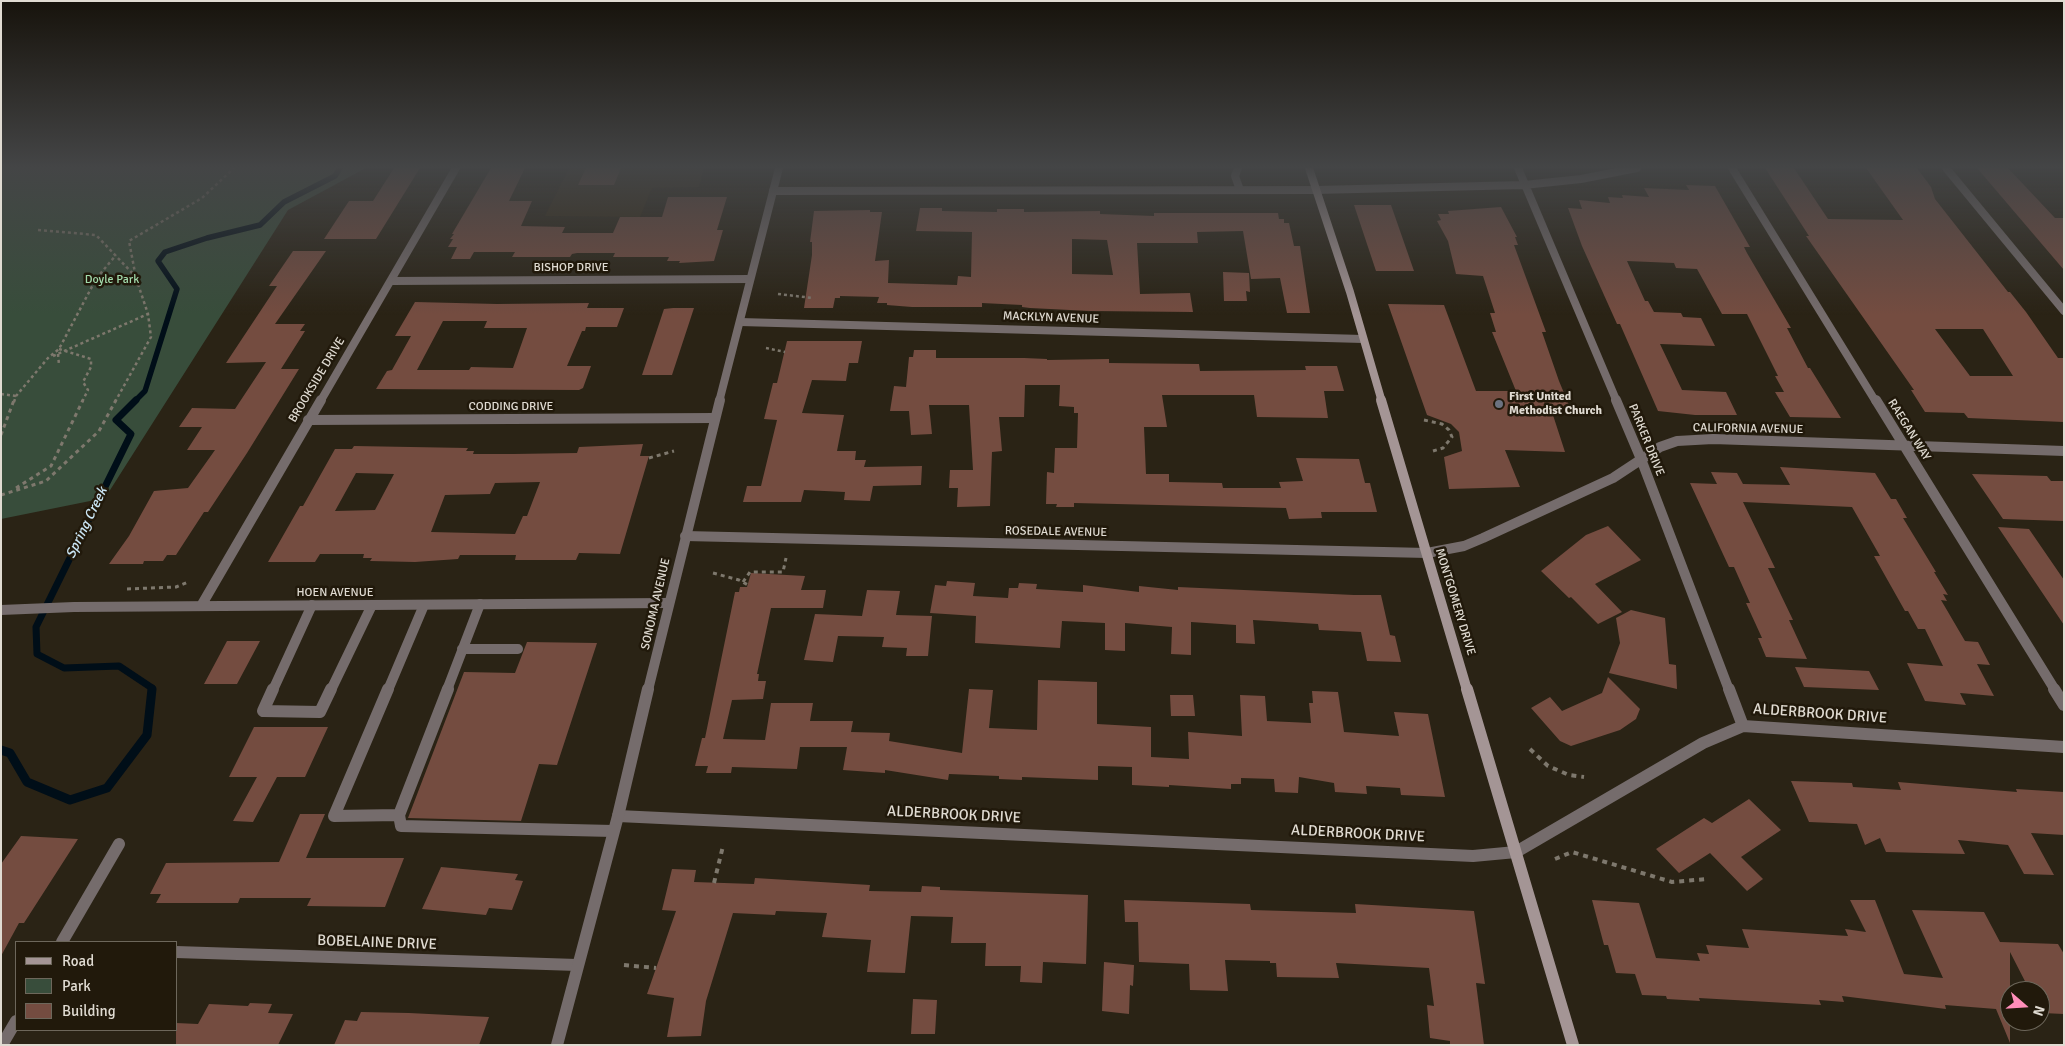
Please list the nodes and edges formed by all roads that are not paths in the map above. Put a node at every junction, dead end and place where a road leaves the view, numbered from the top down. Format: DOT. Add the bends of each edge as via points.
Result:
graph roads {
  1 [pos="428,217"];
  2 [pos="766,217"];
  3 [pos="1324,217"];
  4 [pos="1537,217"];
  5 [pos="1762,217"];
  6 [pos="1986,217"];
  7 [pos="750,280"];
  8 [pos="392,281"];
  9 [pos="2064,311"];
  10 [pos="740,322"];
  11 [pos="1363,339"];
  12 [pos="714,418"];
  13 [pos="308,420"];
  14 [pos="1905,446"];
  15 [pos="2064,451"];
  16 [pos="1641,459"];
  17 [pos="685,536"];
  18 [pos="1427,554"];
  19 [pos="669,603"];
  20 [pos="480,604"];
  21 [pos="312,605"];
  22 [pos="372,605"];
  23 [pos="424,605"];
  24 [pos="201,606"];
  25 [pos="1,610"];
  26 [pos="462,649"];
  27 [pos="518,649"];
  28 [pos="2064,705"];
  29 [pos="1743,726"];
  30 [pos="2064,746"];
  31 [pos="399,815"];
  32 [pos="618,816"];
  33 [pos="613,831"];
  34 [pos="119,844"];
  35 [pos="1516,852"];
  36 [pos="63,941"];
  37 [pos="178,952"];
  38 [pos="577,965"];
  39 [pos="15,1023"];
  40 [pos="2,1045"];
  41 [pos="557,1045"];
  42 [pos="1572,1045"];
  1 -- 8 [label="street, BROOKSIDE DRIVE"];
  2 -- 7 [label="street, SONOMA AVENUE"];
  3 -- 11 [label="main road, MONTGOMERY DRIVE"];
  4 -- 16 [label="street, PARKER DRIVE"];
  5 -- 14 [label="street, RAEGAN WAY"];
  6 -- 9 [label="street"];
  7 -- 8 [label="street, BISHOP DRIVE"];
  7 -- 10 [label="street, SONOMA AVENUE"];
  8 -- 13 [label="street, BROOKSIDE DRIVE"];
  10 -- 11 [label="street, MACKLYN AVENUE"];
  10 -- 12 [label="street, SONOMA AVENUE"];
  11 -- 18 [label="main road, MONTGOMERY DRIVE"];
  12 -- 13 [label="street, CODDING DRIVE"];
  12 -- 17 [label="street, SONOMA AVENUE"];
  13 -- 24 [label="street, BROOKSIDE DRIVE"];
  14 -- 15 [label="street, CALIFORNIA AVENUE"];
  14 -- 16 [label="street, CALIFORNIA AVENUE" via="1713,439 1676,441 1660,446"];
  14 -- 28 [label="street, RAEGAN WAY"];
  16 -- 18 [label="street, CALIFORNIA AVENUE" via="1613,478 1483,538"];
  16 -- 29 [label="street, PARKER DRIVE"];
  17 -- 18 [label="street, ROSEDALE AVENUE"];
  17 -- 19 [label="street, SONOMA AVENUE"];
  18 -- 35 [label="main road, MONTGOMERY DRIVE"];
  19 -- 20 [label="street, HOEN AVENUE"];
  19 -- 32 [label="street, SONOMA AVENUE"];
  20 -- 23 [label="street, HOEN AVENUE"];
  20 -- 26 [label="street"];
  21 -- 22 [label="street, HOEN AVENUE"];
  21 -- 22 [label="street" via="263,711 320,712"];
  21 -- 24 [label="street, HOEN AVENUE"];
  22 -- 23 [label="street, HOEN AVENUE"];
  23 -- 31 [label="street" via="334,816"];
  24 -- 25 [label="street, HOEN AVENUE"];
  26 -- 27 [label="street"];
  26 -- 31 [label="street"];
  29 -- 30 [label="street, ALDERBROOK DRIVE"];
  29 -- 35 [label="street, ALDERBROOK DRIVE" via="1702,743"];
  31 -- 33 [label="street" via="401,826"];
  32 -- 33 [label="street, SONOMA AVENUE"];
  32 -- 35 [label="street, ALDERBROOK DRIVE" via="1473,856"];
  33 -- 38 [label="street, SONOMA AVENUE"];
  34 -- 36 [label="street"];
  35 -- 42 [label="main road, MONTGOMERY DRIVE"];
  37 -- 38 [label="street, BOBELAINE DRIVE"];
  38 -- 41 [label="street, SONOMA AVENUE"];
  39 -- 40 [label="street"];
}
